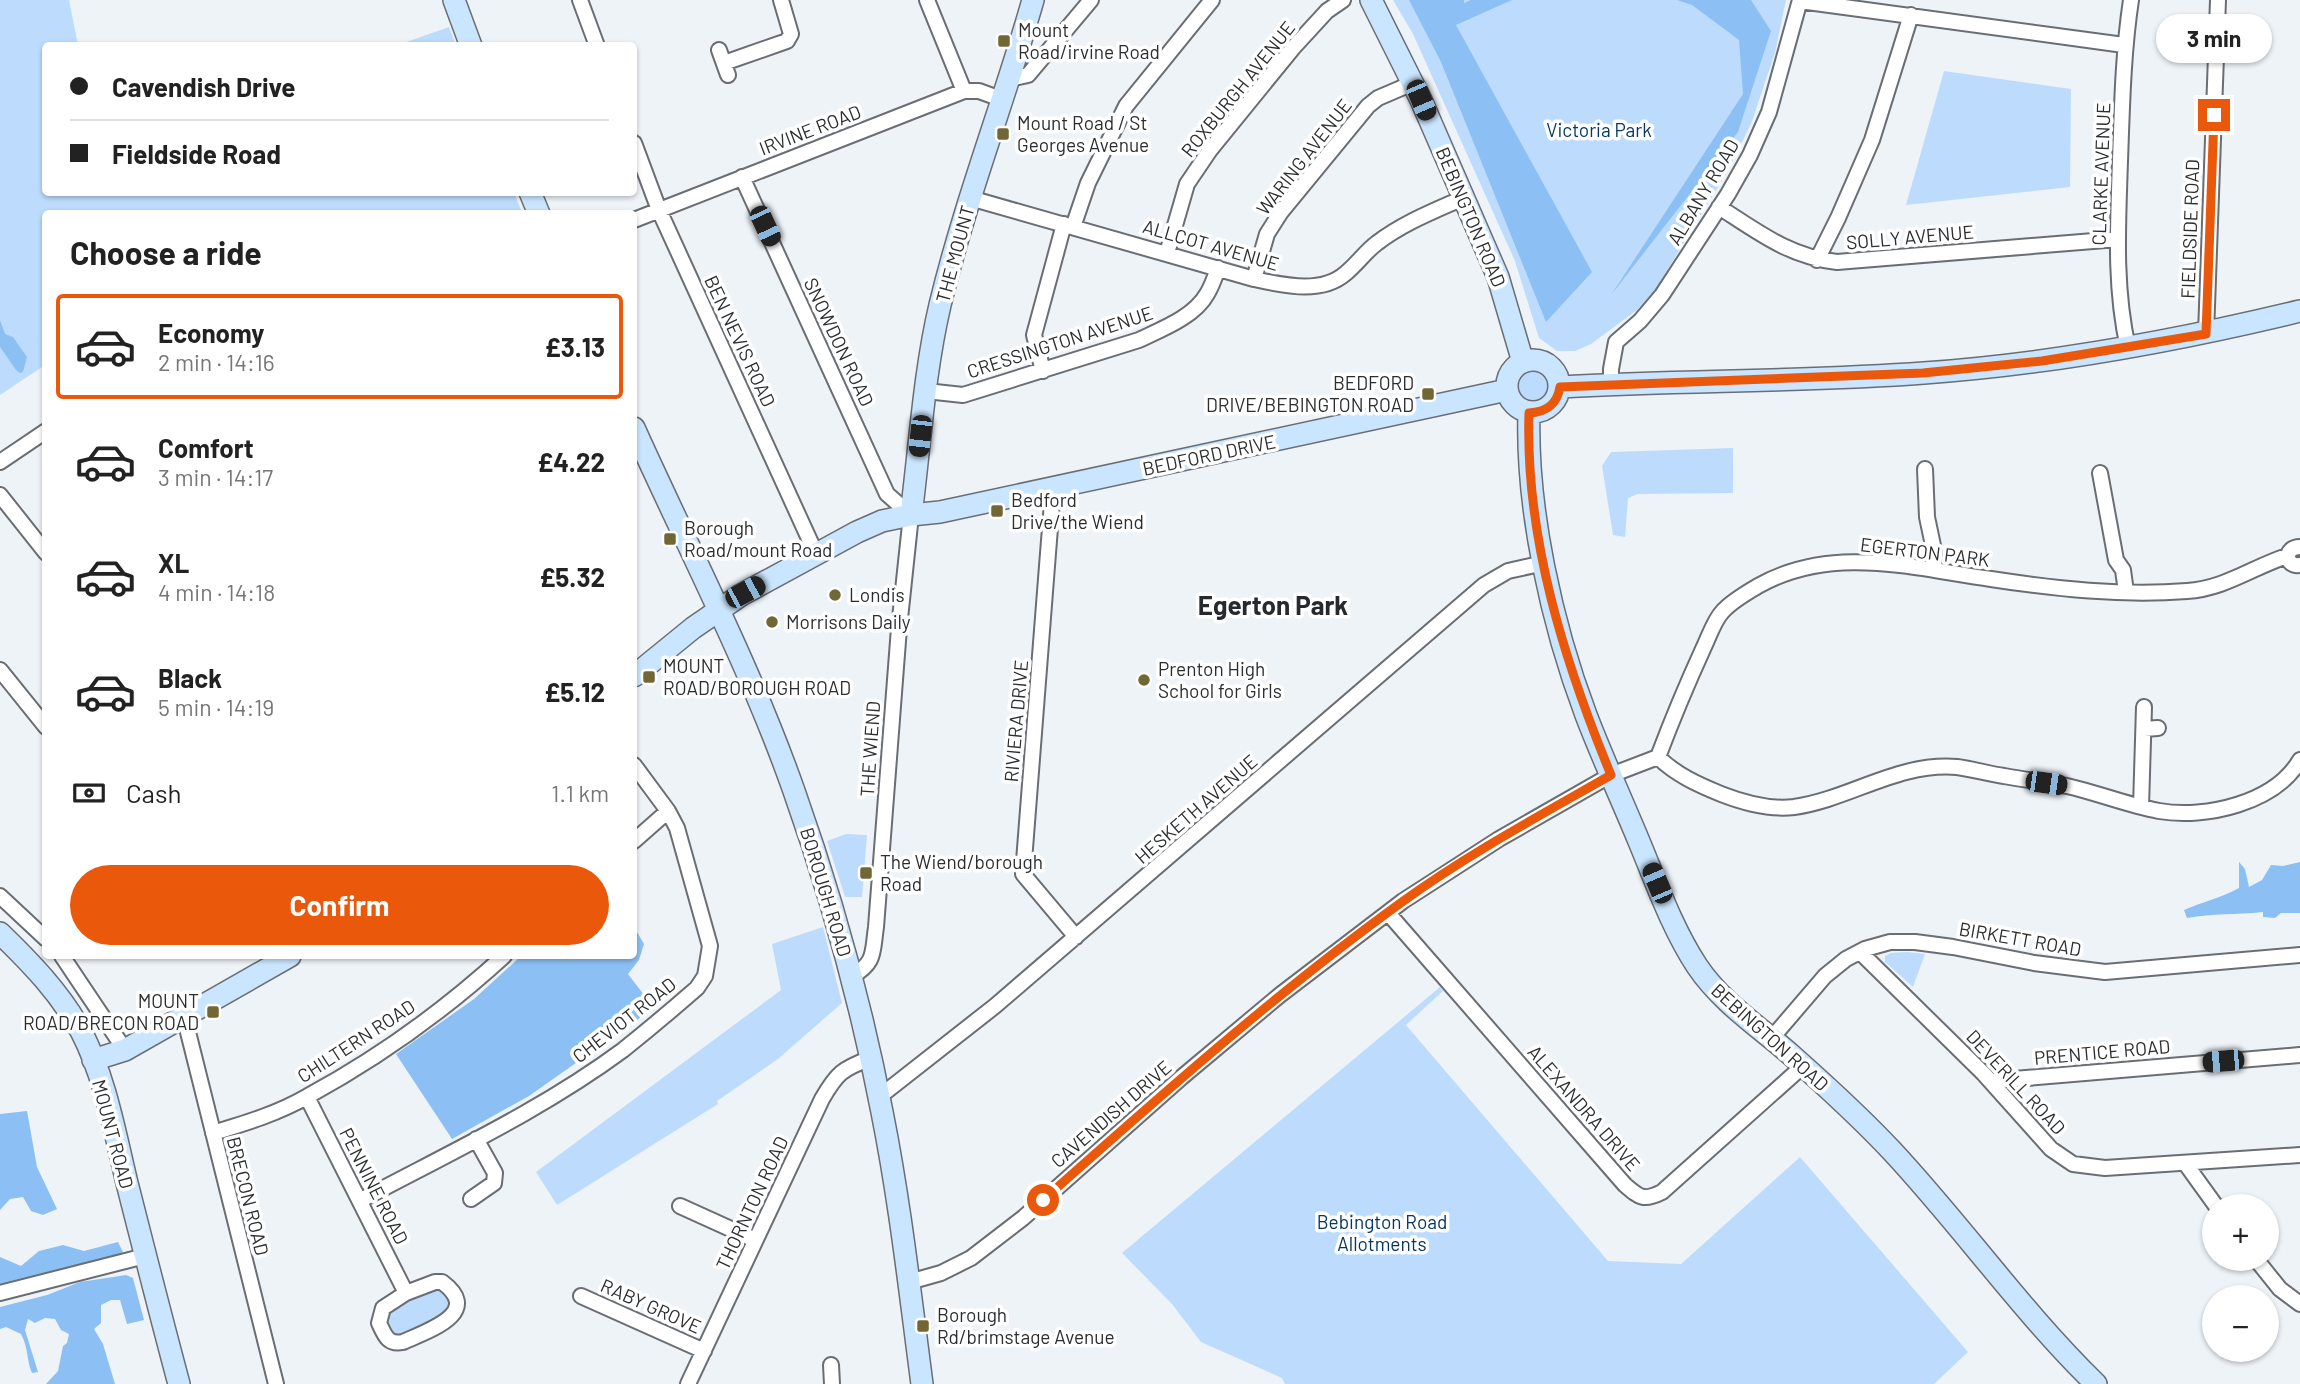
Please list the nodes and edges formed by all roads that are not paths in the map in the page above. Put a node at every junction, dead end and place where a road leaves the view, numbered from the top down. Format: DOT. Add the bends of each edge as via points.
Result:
graph roads {
  1 [pos="454,0"];
  2 [pos="580,0"];
  3 [pos="781,0"];
  4 [pos="927,0"];
  5 [pos="1033,0"];
  6 [pos="1091,0"];
  7 [pos="1212,0"];
  8 [pos="1343,0"];
  9 [pos="1371,0"];
  10 [pos="2131,0"];
  11 [pos="2218,0"];
  12 [pos="1800,1"];
  13 [pos="1910,15"];
  14 [pos="470,42"];
  15 [pos="596,42"];
  16 [pos="2124,45"];
  17 [pos="724,63"];
  18 [pos="1009,79"];
  19 [pos="1412,83"];
  20 [pos="964,91"];
  21 [pos="1001,99"];
  22 [pos="637,151"];
  23 [pos="742,177"];
  24 [pos="970,198"];
  25 [pos="1463,198"];
  26 [pos="1719,207"];
  27 [pos="659,210"];
  28 [pos="637,219"];
  29 [pos="1069,225"];
  30 [pos="2118,239"];
  31 [pos="1167,253"];
  32 [pos="1817,260"];
  33 [pos="1218,268"];
  34 [pos="1254,279"];
  35 [pos="2300,311"];
  36 [pos="2206,334"];
  37 [pos="2128,348"];
  38 [pos="1523,362"];
  39 [pos="1043,371"];
  40 [pos="1611,384"];
  41 [pos="1560,387"];
  42 [pos="1507,390"];
  43 [pos="926,391"];
  44 [pos="1529,413"];
  45 [pos="42,434"];
  46 [pos="637,434"];
  47 [pos="0,462"];
  48 [pos="1925,469"];
  49 [pos="2100,473"];
  50 [pos="1049,489"];
  51 [pos="0,495"];
  52 [pos="911,515"];
  53 [pos="2300,547"];
  54 [pos="42,548"];
  55 [pos="816,554"];
  56 [pos="2287,556"];
  57 [pos="1544,564"];
  58 [pos="2300,565"];
  59 [pos="1934,569"];
  60 [pos="2126,592"];
  61 [pos="718,610"];
  62 [pos="0,670"];
  63 [pos="637,674"];
  64 [pos="2144,707"];
  65 [pos="42,722"];
  66 [pos="1658,757"];
  67 [pos="2300,760"];
  68 [pos="637,769"];
  69 [pos="1611,775"];
  70 [pos="2141,807"];
  71 [pos="668,811"];
  72 [pos="637,838"];
  73 [pos="0,896"];
  74 [pos="1388,913"];
  75 [pos="0,933"];
  76 [pos="42,935"];
  77 [pos="1076,937"];
  78 [pos="1860,952"];
  79 [pos="2300,955"];
  80 [pos="64,959"];
  81 [pos="285,959"];
  82 [pos="502,959"];
  83 [pos="851,977"];
  84 [pos="182,1018"];
  85 [pos="1771,1039"];
  86 [pos="125,1050"];
  87 [pos="2300,1055"];
  88 [pos="871,1058"];
  89 [pos="93,1060"];
  90 [pos="1803,1066"];
  91 [pos="1990,1081"];
  92 [pos="307,1097"];
  93 [pos="879,1097"];
  94 [pos="213,1133"];
  95 [pos="476,1139"];
  96 [pos="2300,1155"];
  97 [pos="2185,1163"];
  98 [pos="2207,1194"];
  99 [pos="471,1199"];
  100 [pos="361,1200"];
  101 [pos="680,1206"];
  102 [pos="755,1241"];
  103 [pos="145,1256"];
  104 [pos="2265,1271"];
  105 [pos="909,1282"];
  106 [pos="0,1293"];
  107 [pos="407,1293"];
  108 [pos="581,1296"];
  109 [pos="2300,1304"];
  110 [pos="704,1351"];
  111 [pos="831,1365"];
  112 [pos="178,1384"];
  113 [pos="276,1384"];
  114 [pos="688,1384"];
  115 [pos="832,1384"];
  116 [pos="922,1384"];
  117 [pos="2096,1384"];
  1 -- 14 [label="main road"];
  2 -- 15 [label="street"];
  3 -- 17 [label="street" via="792,34 787,41"];
  4 -- 20 [label="street"];
  5 -- 18 [label="main road, THE MOUNT"];
  6 -- 18 [label="street" via="1028,75"];
  7 -- 29 [label="street" via="1126,106"];
  8 -- 31 [label="street, ROXBURGH AVENUE" via="1302,38 1210,150 1187,184"];
  9 -- 19 [label="main road, BEBINGTON ROAD"];
  10 -- 16 [label="street, CLARKE AVENUE"];
  11 -- 36 [label="street, FIELDSIDE ROAD"];
  12 -- 13 [label="street"];
  12 -- 26 [label="street, ALBANY ROAD" via="1769,112"];
  13 -- 16 [label="street"];
  13 -- 32 [label="street" via="1872,140"];
  16 -- 30 [label="street, CLARKE AVENUE"];
  18 -- 21 [label="main road, THE MOUNT"];
  19 -- 25 [label="main road, BEBINGTON ROAD"];
  19 -- 34 [label="street, WARING AVENUE" via="1368,106 1290,201 1267,234"];
  20 -- 21 [label="street"];
  20 -- 23 [label="street, IRVINE ROAD"];
  21 -- 24 [label="main road, THE MOUNT"];
  22 -- 27 [label="street, BEN NEVIS ROAD"];
  23 -- 27 [label="street, IRVINE ROAD"];
  23 -- 52 [label="street, SNOWDON ROAD" via="889,496"];
  24 -- 29 [label="street, ALLCOT AVENUE"];
  24 -- 43 [label="main road, THE MOUNT" via="940,305"];
  25 -- 34 [label="street, ALLCOT AVENUE" via="1400,228 1329,284 1291,287"];
  25 -- 38 [label="main road, BEBINGTON ROAD" via="1498,276"];
  26 -- 32 [label="street, SOLLY AVENUE" via="1790,251"];
  26 -- 40 [label="street, ALBANY ROAD" via="1662,295 1616,342"];
  27 -- 28 [label="street, IRVINE ROAD"];
  27 -- 55 [label="street, BEN NEVIS ROAD"];
  29 -- 31 [label="street, ALLCOT AVENUE"];
  29 -- 39 [label="street" via="1034,335"];
  30 -- 32 [label="street, SOLLY AVENUE"];
  30 -- 37 [label="street, CLARKE AVENUE" via="2118,284"];
  31 -- 33 [label="street, ALLCOT AVENUE"];
  33 -- 34 [label="street, ALLCOT AVENUE"];
  33 -- 39 [label="street, CRESSINGTON AVENUE" via="1206,296 1167,327"];
  35 -- 36 [label="main road"];
  36 -- 37 [label="main road"];
  37 -- 40 [label="main road" via="1923,373"];
  38 -- 41 [label="main road" via="1548,364"];
  38 -- 42 [label="main road" via="1511,372"];
  39 -- 43 [label="street, CRESSINGTON AVENUE" via="963,395"];
  40 -- 41 [label="main road"];
  41 -- 44 [label="main road" via="1549,408"];
  42 -- 44 [label="main road" via="1513,404"];
  42 -- 50 [label="main road, BEDFORD DRIVE"];
  43 -- 52 [label="main road, THE MOUNT"];
  44 -- 57 [label="main road, BEBINGTON ROAD" via="1530,484"];
  45 -- 47 [label="street"];
  46 -- 61 [label="main road, BOROUGH ROAD"];
  48 -- 59 [label="street"];
  49 -- 60 [label="street"];
  50 -- 52 [label="main road, BEDFORD DRIVE"];
  50 -- 77 [label="street, RIVIERA DRIVE" via="1052,502 1023,874"];
  51 -- 54 [label="street"];
  52 -- 55 [label="main road" via="871,525"];
  52 -- 83 [label="street, THE WIEND" via="873,953 867,967"];
  53 -- 56 [label="street, EGERTON PARK"];
  55 -- 61 [label="main road"];
  56 -- 58 [label="street" via="2289,562"];
  56 -- 60 [label="street, EGERTON PARK" via="2222,585 2189,592"];
  57 -- 69 [label="main road, BEBINGTON ROAD" via="1565,648"];
  57 -- 77 [label="street, HESKETH AVENUE" via="1508,571 1484,585"];
  59 -- 60 [label="street, EGERTON PARK" via="2099,593"];
  59 -- 66 [label="street, EGERTON PARK" via="1828,563 1776,576 1748,592 1722,612"];
  61 -- 63 [label="main road"];
  61 -- 83 [label="main road, BOROUGH ROAD" via="794,789"];
  62 -- 65 [label="street"];
  64 -- 70 [label="street" via="2151,728"];
  66 -- 69 [label="street"];
  66 -- 70 [label="street" via="1694,783 1766,807 1821,801 1897,773 1956,767 2067,786"];
  67 -- 70 [label="street" via="2294,771 2269,791 2246,803 2207,811"];
  68 -- 71 [label="street, CHEVIOT ROAD"];
  69 -- 74 [label="street, CAVENDISH DRIVE" via="1499,839"];
  69 -- 85 [label="main road, BEBINGTON ROAD" via="1696,965 1716,990"];
  71 -- 72 [label="street"];
  71 -- 95 [label="street, CHEVIOT ROAD" via="677,828 709,946 705,976 697,988 622,1050"];
  73 -- 76 [label="street"];
  74 -- 90 [label="street, ALEXANDRA DRIVE" via="1625,1185 1643,1198 1662,1192"];
  74 -- 105 [label="street, CAVENDISH DRIVE" via="1280,995 1023,1218 971,1258"];
  75 -- 89 [label="main road" via="59,995"];
  77 -- 93 [label="street, HESKETH AVENUE"];
  78 -- 79 [label="street, BIRKETT ROAD" via="1890,942 1914,942 2105,972"];
  78 -- 85 [label="street, BIRKETT ROAD" via="1825,976"];
  78 -- 91 [label="street, DEVERILL ROAD"];
  80 -- 86 [label="street"];
  81 -- 84 [label="main road, MOUNT ROAD"];
  82 -- 92 [label="street, CHILTERN ROAD" via="407,1032"];
  83 -- 88 [label="main road, BOROUGH ROAD"];
  84 -- 86 [label="main road, MOUNT ROAD"];
  84 -- 94 [label="street, BRECON ROAD"];
  85 -- 90 [label="main road, BEBINGTON ROAD"];
  86 -- 89 [label="main road, MOUNT ROAD"];
  87 -- 91 [label="street, PRENTICE ROAD"];
  88 -- 93 [label="main road, BOROUGH ROAD"];
  88 -- 102 [label="street, THORNTON ROAD" via="835,1077 821,1099"];
  89 -- 103 [label="main road, MOUNT ROAD"];
  90 -- 117 [label="main road, BEBINGTON ROAD" via="1891,1151"];
  91 -- 97 [label="street, DEVERILL ROAD" via="2051,1149 2073,1164 2105,1168"];
  92 -- 94 [label="street, CHILTERN ROAD"];
  92 -- 100 [label="street, PENNINE ROAD"];
  93 -- 105 [label="main road, BOROUGH ROAD"];
  94 -- 113 [label="street, BRECON ROAD"];
  95 -- 99 [label="street" via="495,1173 494,1183"];
  95 -- 100 [label="street, CHEVIOT ROAD"];
  96 -- 97 [label="street, DEVERILL ROAD"];
  97 -- 98 [label="street"];
  100 -- 107 [label="street, PENNINE ROAD"];
  101 -- 102 [label="street"];
  102 -- 110 [label="street, THORNTON ROAD"];
  103 -- 106 [label="street"];
  103 -- 112 [label="main road, MOUNT ROAD"];
  104 -- 109 [label="street"];
  105 -- 116 [label="main road, BOROUGH ROAD"];
  107 -- 107 [label="street" via="442,1282 453,1295 456,1313 395,1343 384,1334 380,1313"];
  108 -- 110 [label="street, RABY GROVE"];
  110 -- 114 [label="street, THORNTON ROAD"];
  111 -- 115 [label="street"];
}
